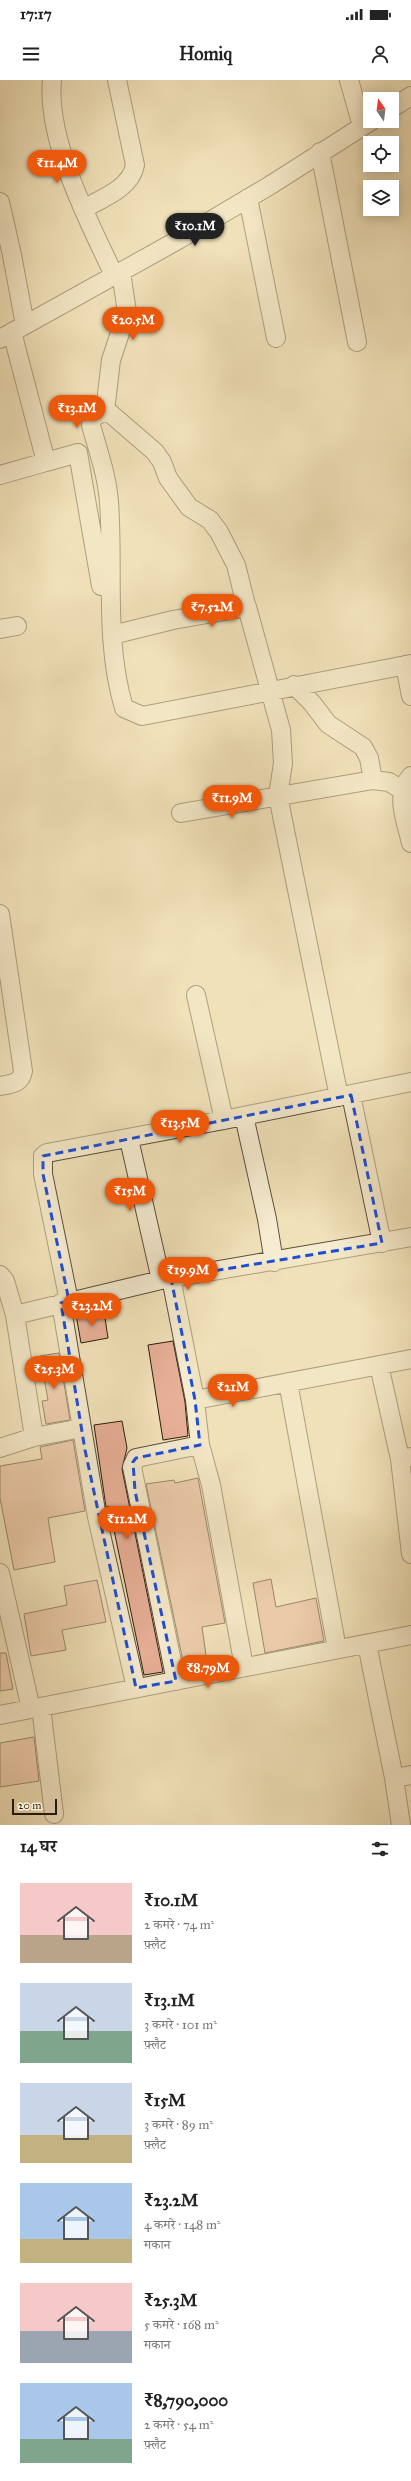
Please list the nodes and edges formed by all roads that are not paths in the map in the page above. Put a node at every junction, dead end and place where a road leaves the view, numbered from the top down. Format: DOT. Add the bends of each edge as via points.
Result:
graph roads {
  1 [pos="52,80"];
  2 [pos="117,80"];
  3 [pos="348,80"];
  4 [pos="411,96"];
  5 [pos="399,104"];
  6 [pos="363,117"];
  7 [pos="363,126"];
  8 [pos="320,152"];
  9 [pos="248,198"];
  10 [pos="0,202"];
  11 [pos="83,209"];
  12 [pos="118,274"];
  13 [pos="12,332"];
  14 [pos="276,338"];
  15 [pos="356,342"];
  16 [pos="105,411"];
  17 [pos="46,462"];
  18 [pos="0,475"];
  19 [pos="246,605"];
  20 [pos="111,606"];
  21 [pos="112,635"];
  22 [pos="408,664"];
  23 [pos="294,686"];
  24 [pos="269,690"];
  25 [pos="411,696"];
  26 [pos="373,780"];
  27 [pos="406,783"];
  28 [pos="278,796"];
  29 [pos="181,813"];
  30 [pos="411,843"];
  31 [pos="0,914"];
  32 [pos="196,995"];
  33 [pos="411,1082"];
  34 [pos="0,1086"];
  35 [pos="345,1096"];
  36 [pos="244,1116"];
  37 [pos="224,1120"];
  38 [pos="129,1139"];
  39 [pos="411,1238"];
  40 [pos="382,1243"];
  41 [pos="274,1262"];
  42 [pos="0,1276"];
  43 [pos="166,1279"];
  44 [pos="65,1302"];
  45 [pos="15,1315"];
  46 [pos="411,1359"];
  47 [pos="379,1365"];
  48 [pos="288,1382"];
  49 [pos="195,1400"];
  50 [pos="82,1428"];
  51 [pos="34,1437"];
  52 [pos="200,1445"];
  53 [pos="0,1448"];
  54 [pos="405,1458"];
  55 [pos="411,1554"];
  56 [pos="0,1573"];
  57 [pos="411,1635"];
  58 [pos="367,1644"];
  59 [pos="337,1649"];
  60 [pos="244,1667"];
  61 [pos="176,1680"];
  62 [pos="136,1688"];
  63 [pos="36,1708"];
  64 [pos="0,1715"];
  65 [pos="402,1777"];
  66 [pos="54,1814"];
  67 [pos="401,1825"];
  1 -- 11 [label="street" via="52,106 66,166"];
  2 -- 11 [label="street" via="135,165 133,176 127,183"];
  3 -- 6 [label="street"];
  4 -- 5 [label="street"];
  7 -- 8 [label="street"];
  8 -- 9 [label="street"];
  8 -- 15 [label="street"];
  9 -- 12 [label="street"];
  9 -- 14 [label="street"];
  10 -- 13 [label="street" via="12,255"];
  11 -- 12 [label="street"];
  12 -- 13 [label="street"];
  12 -- 16 [label="street" via="127,312 111,360"];
  13 -- 17 [label="street"];
  16 -- 19 [label="street" via="155,452 168,478 189,507 210,520 219,532 236,565"];
  16 -- 20 [label="street" via="92,418 91,425 107,481"];
  17 -- 18 [label="street"];
  17 -- 20 [label="street" via="78,453 102,593"];
  19 -- 21 [label="street"];
  19 -- 24 [label="street"];
  20 -- 21 [label="street"];
  21 -- 24 [label="street" via="124,708 136,714 142,716"];
  22 -- 23 [label="street"];
  22 -- 25 [label="street"];
  23 -- 24 [label="street"];
  23 -- 26 [label="street" via="312,703 328,724 363,747 369,758"];
  24 -- 28 [label="street" via="283,746"];
  26 -- 27 [label="street"];
  26 -- 28 [label="street"];
  27 -- 30 [label="street" via="401,798"];
  28 -- 29 [label="street"];
  28 -- 35 [label="street"];
  31 -- 34 [label="street" via="23,1071 18,1082"];
  32 -- 37 [label="street"];
  33 -- 35 [label="street"];
  35 -- 36 [label="street"];
  35 -- 40 [label="street"];
  36 -- 37 [label="street"];
  36 -- 41 [label="street"];
  37 -- 38 [label="street"];
  38 -- 43 [label="street"];
  38 -- 44 [label="street" via="43,1156 43,1174"];
  39 -- 40 [label="street"];
  40 -- 41 [label="street"];
  41 -- 43 [label="street"];
  42 -- 45 [label="street" via="5,1281"];
  43 -- 44 [label="street"];
  43 -- 49 [label="street"];
  44 -- 45 [label="street"];
  44 -- 50 [label="street"];
  45 -- 51 [label="street"];
  46 -- 47 [label="street"];
  47 -- 48 [label="street"];
  47 -- 54 [label="street"];
  48 -- 49 [label="street"];
  48 -- 59 [label="street"];
  49 -- 52 [label="street"];
  50 -- 51 [label="street"];
  50 -- 62 [label="street" via="97,1516"];
  51 -- 53 [label="street"];
  52 -- 60 [label="street" via="211,1485"];
  52 -- 61 [label="street" via="136,1458 132,1467"];
  54 -- 55 [label="street"];
  56 -- 63 [label="street"];
  57 -- 58 [label="street"];
  58 -- 59 [label="street"];
  58 -- 65 [label="street"];
  59 -- 60 [label="street"];
  60 -- 61 [label="street"];
  61 -- 62 [label="street"];
  62 -- 63 [label="street"];
  63 -- 64 [label="street"];
  63 -- 66 [label="street"];
  65 -- 67 [label="street"];
}
